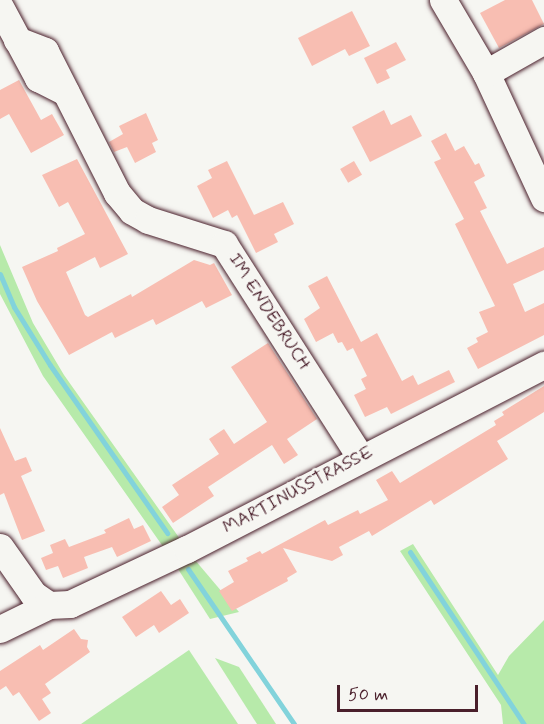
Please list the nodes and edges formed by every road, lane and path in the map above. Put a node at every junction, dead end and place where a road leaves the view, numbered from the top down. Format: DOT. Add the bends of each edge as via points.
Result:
graph roads {
  1 [pos="443,0"];
  2 [pos="0,7"];
  3 [pos="544,40"];
  4 [pos="486,73"];
  5 [pos="544,198"];
  6 [pos="544,365"];
  7 [pos="360,457"];
  8 [pos="0,548"];
  9 [pos="49,605"];
  10 [pos="0,629"];
  1 -- 4 [label="street"];
  2 -- 7 [label="street, IM ENDEBRUCH" via="16,39 45,51 117,193 132,211 148,220 224,244"];
  3 -- 4 [label="street"];
  4 -- 5 [label="street"];
  6 -- 7 [label="street, MARTINUSSTRASSE"];
  7 -- 9 [label="street, MARTINUSSTRASSE" via="187,549 80,599 59,607"];
  8 -- 9 [label="street" via="33,594"];
  9 -- 10 [label="street, MARTINUSSTRASSE"];
}
